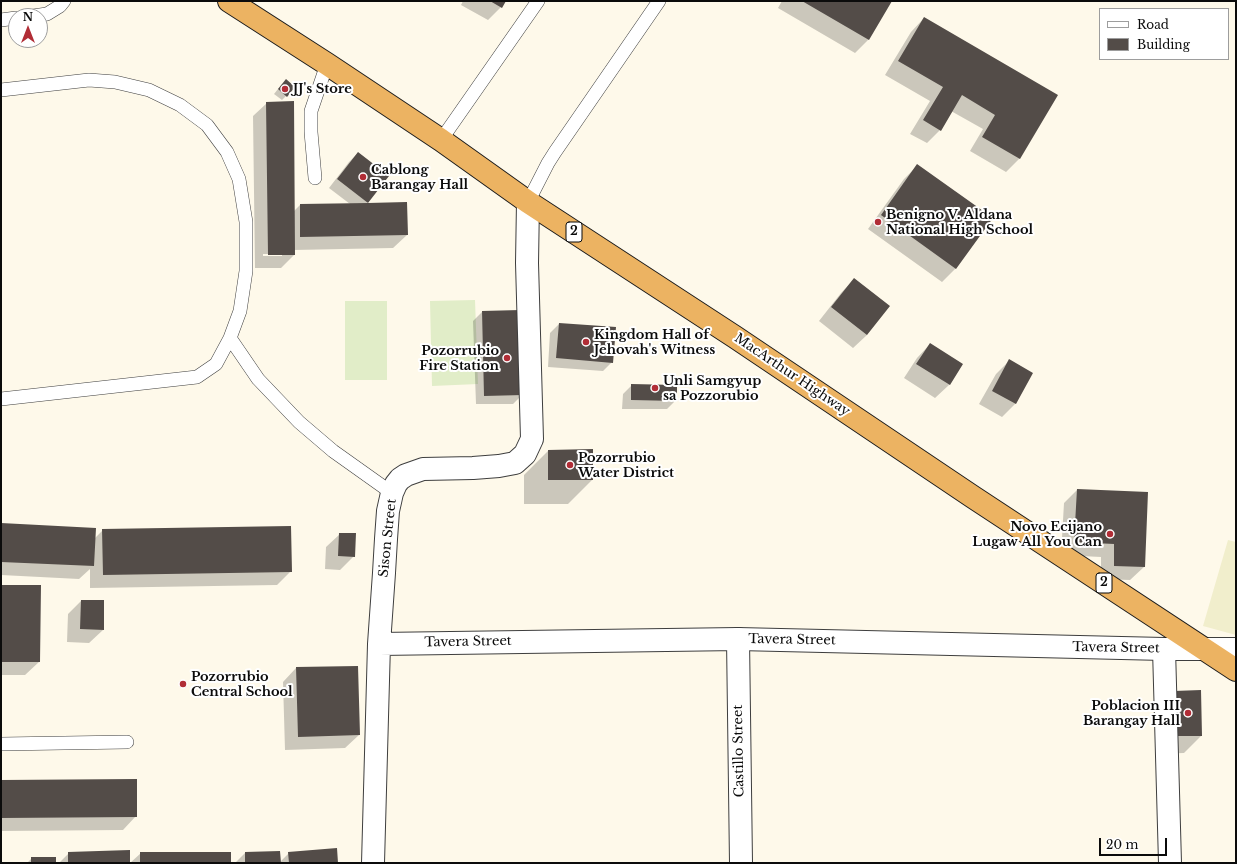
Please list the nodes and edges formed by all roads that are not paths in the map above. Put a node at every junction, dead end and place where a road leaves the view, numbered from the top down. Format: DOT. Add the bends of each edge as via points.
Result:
graph roads {
  1 [pos="64,1"];
  2 [pos="229,1"];
  3 [pos="538,1"];
  4 [pos="659,1"];
  5 [pos="48,13"];
  6 [pos="327,64"];
  7 [pos="1,90"];
  8 [pos="441,140"];
  9 [pos="315,178"];
  10 [pos="528,202"];
  11 [pos="230,338"];
  12 [pos="1,399"];
  13 [pos="392,493"];
  14 [pos="738,639"];
  15 [pos="378,644"];
  16 [pos="1164,649"];
  17 [pos="1236,649"];
  18 [pos="1206,650"];
  19 [pos="1236,670"];
  20 [pos="127,742"];
  21 [pos="1,744"];
  22 [pos="373,863"];
  23 [pos="741,863"];
  24 [pos="1170,863"];
  1 -- 5 [label="lane"];
  2 -- 6 [label="highway, MacArthur Highway / 2"];
  3 -- 8 [label="lane"];
  4 -- 10 [label="lane" via="555,152"];
  6 -- 8 [label="highway, MacArthur Highway / 2"];
  6 -- 9 [label="lane" via="311,111"];
  7 -- 11 [label="lane" via="89,80 115,82 149,90 180,105 207,125 228,152 239,179 246,222 246,271 240,311"];
  8 -- 10 [label="highway, MacArthur Highway / 2"];
  10 -- 13 [label="street, Sison Street" via="527,262 532,439 525,454 515,463 499,466 423,469 400,479"];
  10 -- 18 [label="highway, MacArthur Highway / 2"];
  11 -- 12 [label="lane" via="216,364 197,377"];
  11 -- 13 [label="lane" via="258,379 299,422 333,451"];
  13 -- 15 [label="street, Sison Street" via="387,525"];
  14 -- 15 [label="street, Tavera Street"];
  14 -- 16 [label="street, Tavera Street"];
  14 -- 23 [label="street, Castillo Street"];
  15 -- 22 [label="street, Sison Street"];
  16 -- 18 [label="street, Tavera Street"];
  16 -- 24 [label="street"];
  17 -- 18 [label="street, Tavera Street"];
  18 -- 19 [label="highway, MacArthur Highway / 2"];
  20 -- 21 [label="lane"];
}
